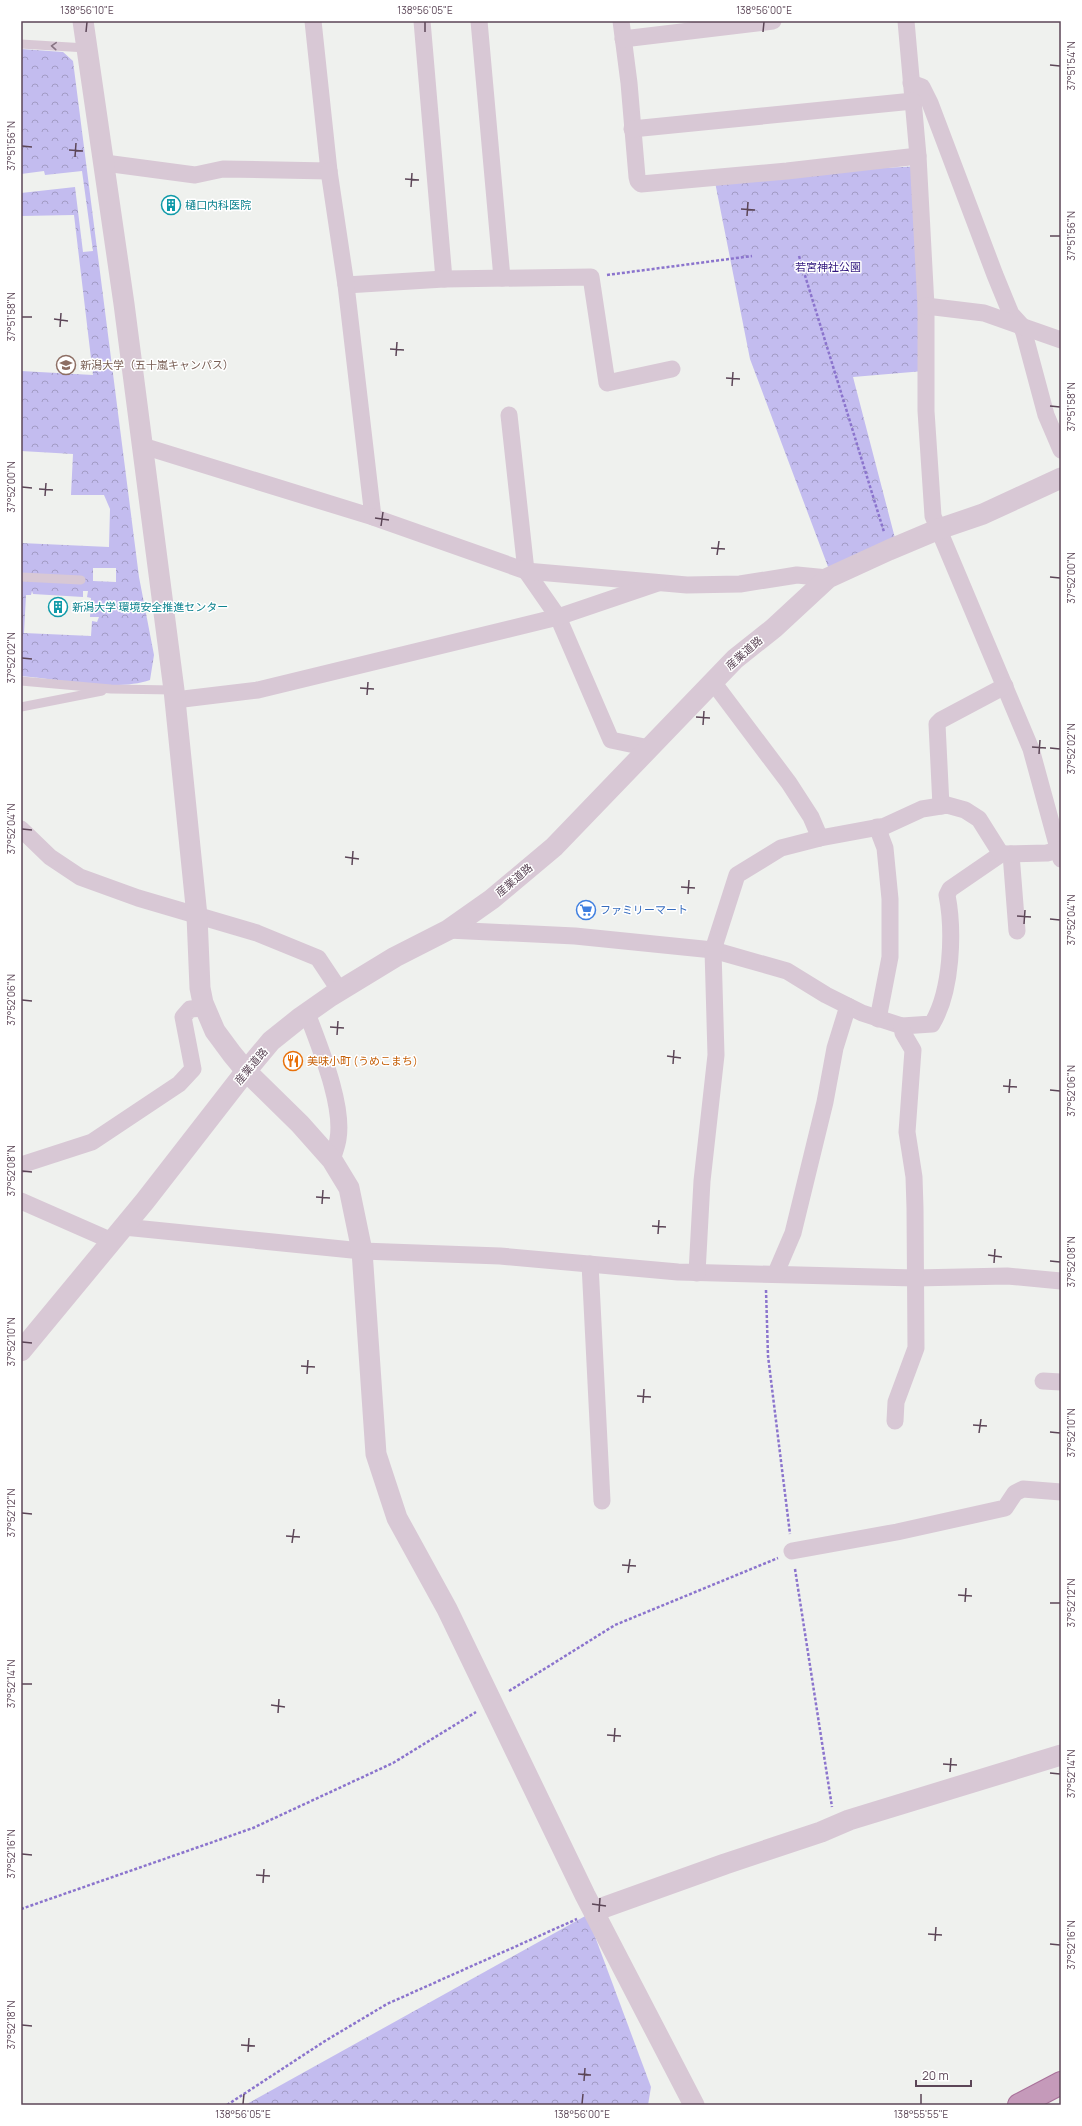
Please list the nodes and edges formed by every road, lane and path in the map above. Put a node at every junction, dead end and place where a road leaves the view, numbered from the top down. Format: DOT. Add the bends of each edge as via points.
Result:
graph roads {
  1 [pos="82,21"];
  2 [pos="313,21"];
  3 [pos="422,21"];
  4 [pos="479,21"];
  5 [pos="621,21"];
  6 [pos="773,21"];
  7 [pos="906,21"];
  8 [pos="623,39"];
  9 [pos="21,44"];
  10 [pos="86,48"];
  11 [pos="911,83"];
  12 [pos="913,101"];
  13 [pos="632,129"];
  14 [pos="918,156"];
  15 [pos="105,164"];
  16 [pos="329,171"];
  17 [pos="752,256"];
  18 [pos="799,256"];
  19 [pos="591,277"];
  20 [pos="502,278"];
  21 [pos="444,279"];
  22 [pos="346,285"];
  23 [pos="926,306"];
  24 [pos="1020,325"];
  25 [pos="1061,340"];
  26 [pos="672,369"];
  27 [pos="509,415"];
  28 [pos="143,446"];
  29 [pos="1061,450"];
  30 [pos="1061,478"];
  31 [pos="373,517"];
  32 [pos="938,529"];
  33 [pos="889,550"];
  34 [pos="526,571"];
  35 [pos="21,577"];
  36 [pos="828,578"];
  37 [pos="81,580"];
  38 [pos="658,583"];
  39 [pos="558,617"];
  40 [pos="21,681"];
  41 [pos="713,682"];
  42 [pos="1004,686"];
  43 [pos="111,689"];
  44 [pos="175,695"];
  45 [pos="21,707"];
  46 [pos="649,748"];
  47 [pos="941,806"];
  48 [pos="877,827"];
  49 [pos="21,829"];
  50 [pos="820,838"];
  51 [pos="1006,854"];
  52 [pos="1059,855"];
  53 [pos="197,916"];
  54 [pos="448,930"];
  55 [pos="1018,931"];
  56 [pos="713,950"];
  57 [pos="340,991"];
  58 [pos="848,1006"];
  59 [pos="205,1008"];
  60 [pos="307,1013"];
  61 [pos="878,1019"];
  62 [pos="902,1026"];
  63 [pos="246,1071"];
  64 [pos="332,1160"];
  65 [pos="21,1165"];
  66 [pos="21,1201"];
  67 [pos="118,1234"];
  68 [pos="362,1251"];
  69 [pos="590,1264"];
  70 [pos="697,1273"];
  71 [pos="771,1274"];
  72 [pos="915,1278"];
  73 [pos="1061,1281"];
  74 [pos="21,1351"];
  75 [pos="1043,1381"];
  76 [pos="1061,1382"];
  77 [pos="895,1421"];
  78 [pos="1061,1492"];
  79 [pos="602,1501"];
  80 [pos="792,1551"];
  81 [pos="491,1702"];
  82 [pos="1061,1755"];
  83 [pos="835,1825"];
  84 [pos="21,1909"];
  85 [pos="594,1911"];
  86 [pos="1061,2083"];
  87 [pos="227,2105"];
  88 [pos="694,2105"];
  89 [pos="1019,2105"];
  1 -- 10 [label="street"];
  2 -- 16 [label="street"];
  3 -- 21 [label="street"];
  4 -- 20 [label="street"];
  5 -- 8 [label="street"];
  6 -- 8 [label="street"];
  7 -- 11 [label="street"];
  8 -- 13 [label="street"];
  10 -- 9 [label="lane, one-way"];
  10 -- 15 [label="street"];
  11 -- 12 [label="street"];
  11 -- 24 [label="street" via="922,87 930,103 1000,288 1011,314"];
  12 -- 13 [label="street"];
  12 -- 14 [label="street"];
  13 -- 14 [label="street" via="636,177 638,182 645,185"];
  14 -- 23 [label="street"];
  15 -- 16 [label="street" via="195,175 223,169"];
  15 -- 28 [label="street"];
  16 -- 22 [label="street"];
  17 -- 19 [label="path"];
  18 -- 33 [label="path"];
  19 -- 20 [label="street"];
  19 -- 26 [label="street" via="607,383"];
  20 -- 21 [label="street"];
  21 -- 22 [label="street"];
  22 -- 31 [label="street"];
  23 -- 24 [label="street" via="984,313"];
  23 -- 32 [label="street" via="926,411 933,516"];
  24 -- 25 [label="street"];
  24 -- 29 [label="street" via="1029,347 1046,415"];
  27 -- 34 [label="street"];
  28 -- 31 [label="street"];
  28 -- 44 [label="street"];
  30 -- 32 [label="street, 産業道路" via="984,514"];
  31 -- 34 [label="street"];
  32 -- 33 [label="street, 産業道路"];
  32 -- 42 [label="street"];
  33 -- 36 [label="street, 産業道路"];
  34 -- 38 [label="street"];
  34 -- 39 [label="street"];
  35 -- 37 [label="lane"];
  36 -- 38 [label="street" via="797,575 740,584"];
  36 -- 41 [label="street, 産業道路"];
  38 -- 39 [label="street"];
  39 -- 44 [label="street" via="258,690"];
  39 -- 46 [label="street" via="611,740"];
  40 -- 43 [label="lane"];
  41 -- 46 [label="street, 産業道路"];
  41 -- 50 [label="street" via="789,783 811,817"];
  42 -- 47 [label="street" via="937,724"];
  42 -- 52 [label="street" via="1031,749"];
  43 -- 44 [label="lane"];
  43 -- 45 [label="lane"];
  44 -- 53 [label="street"];
  46 -- 54 [label="street, 産業道路" via="554,847 492,899"];
  47 -- 48 [label="street" via="922,809"];
  47 -- 51 [label="street" via="965,810 978,819"];
  48 -- 50 [label="street"];
  48 -- 61 [label="street" via="885,848 890,899 890,957"];
  49 -- 53 [label="street" via="50,857 80,877"];
  50 -- 56 [label="street" via="781,848 737,874"];
  51 -- 52 [label="street"];
  51 -- 55 [label="street"];
  51 -- 62 [label="street" via="950,889 946,895 951,942 937,1015 932,1024"];
  53 -- 57 [label="street" via="258,934 318,958"];
  53 -- 59 [label="street" via="200,988"];
  54 -- 56 [label="street" via="575,936"];
  54 -- 57 [label="street, 産業道路" via="395,957"];
  56 -- 58 [label="street" via="787,971"];
  56 -- 70 [label="street" via="716,1055 702,1181"];
  57 -- 60 [label="street, 産業道路"];
  58 -- 61 [label="street"];
  58 -- 71 [label="street" via="835,1048 825,1102 793,1233"];
  59 -- 63 [label="street" via="215,1031"];
  59 -- 65 [label="street" via="190,1009 183,1016 193,1069 179,1084 92,1142"];
  60 -- 63 [label="street, 産業道路" via="272,1041"];
  60 -- 64 [label="street" via="327,1071 338,1116 338,1138"];
  61 -- 62 [label="street"];
  62 -- 72 [label="street" via="903,1033 913,1050 907,1132 914,1177"];
  63 -- 64 [label="street" via="300,1124"];
  63 -- 67 [label="street, 産業道路"];
  64 -- 68 [label="street" via="349,1188"];
  66 -- 67 [label="street"];
  67 -- 68 [label="street"];
  67 -- 74 [label="street, 産業道路"];
  68 -- 69 [label="street" via="500,1256"];
  68 -- 81 [label="street" via="376,1454 396,1518 447,1609"];
  69 -- 70 [label="street"];
  69 -- 79 [label="street"];
  70 -- 71 [label="street"];
  71 -- 72 [label="street"];
  71 -- 80 [label="path" via="768,1356"];
  72 -- 73 [label="street" via="1006,1276"];
  72 -- 77 [label="street" via="916,1348 896,1402"];
  75 -- 76 [label="street"];
  78 -- 80 [label="street" via="1023,1489 1015,1493 1005,1508 897,1532"];
  80 -- 81 [label="path" via="615,1625"];
  80 -- 83 [label="path"];
  81 -- 84 [label="path" via="393,1763 253,1828"];
  81 -- 85 [label="street"];
  82 -- 83 [label="street" via="912,1799"];
  83 -- 85 [label="street"];
  85 -- 87 [label="path" via="387,2004"];
  85 -- 88 [label="street"];
  86 -- 89 [label="highway"];
}
